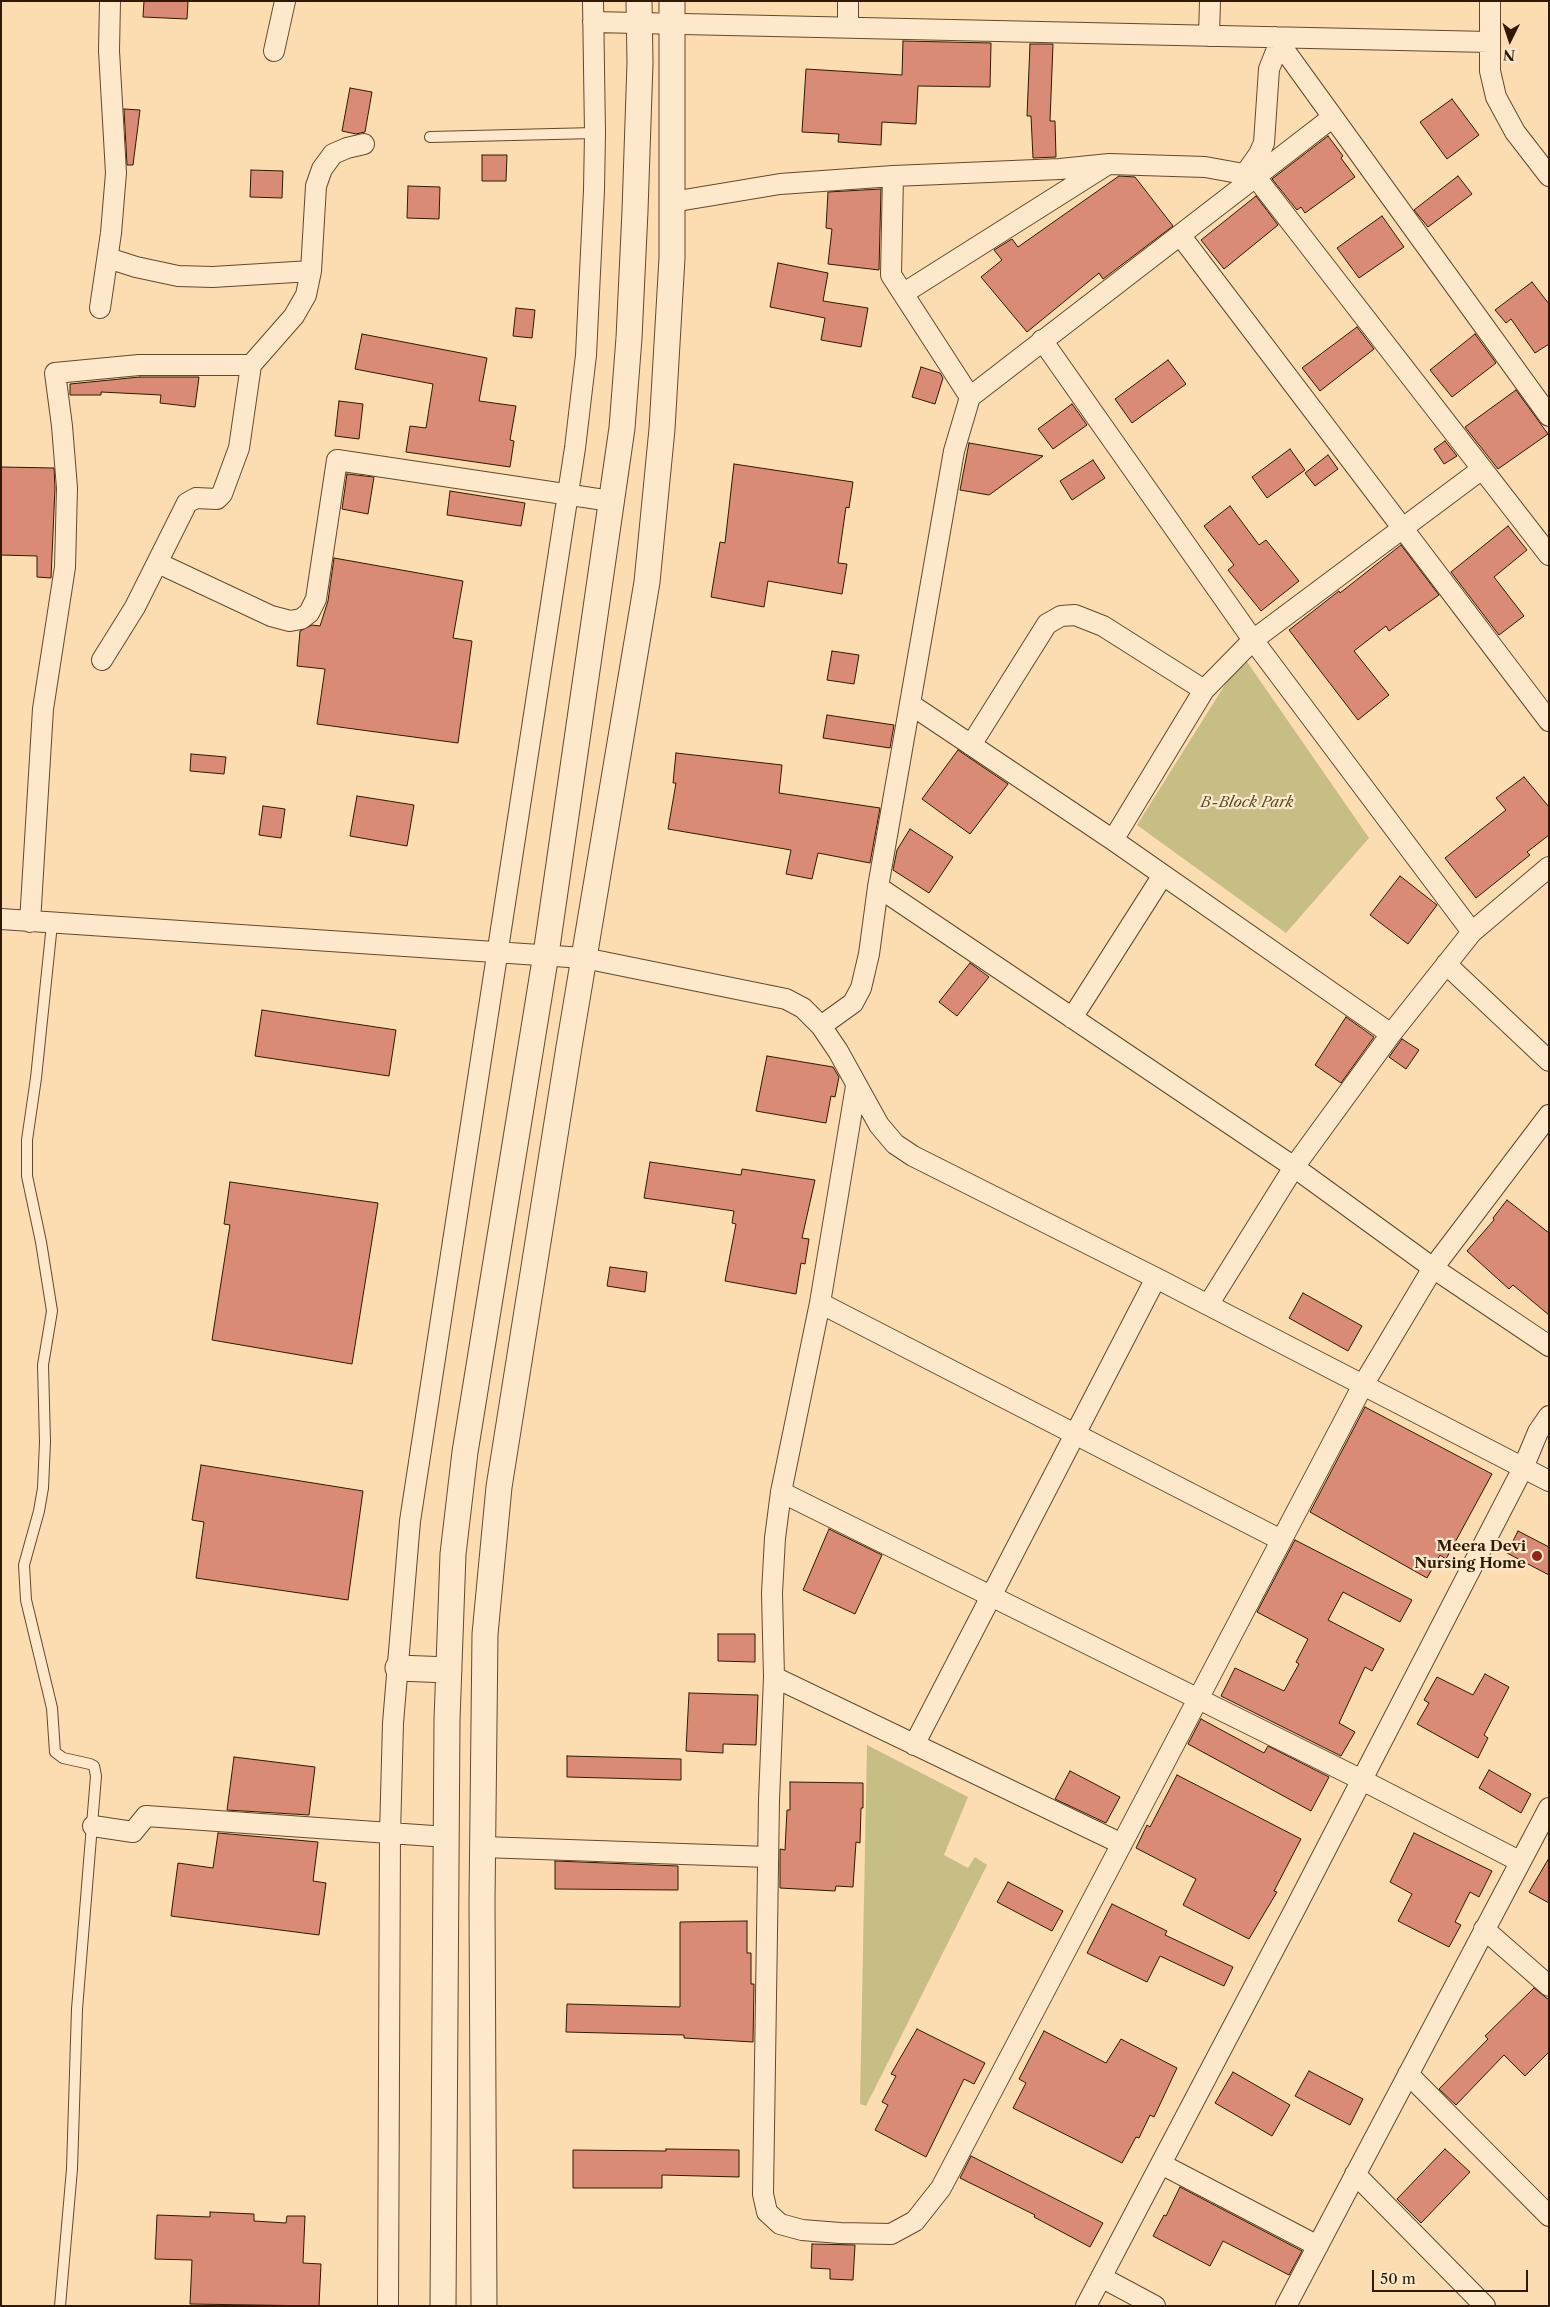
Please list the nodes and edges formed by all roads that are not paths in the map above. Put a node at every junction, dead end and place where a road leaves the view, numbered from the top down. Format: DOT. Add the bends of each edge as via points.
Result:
graph roads {
  1 [pos="110,1"];
  2 [pos="285,1"];
  3 [pos="593,1"];
  4 [pos="848,1"];
  5 [pos="1210,1"];
  6 [pos="1490,1"];
  7 [pos="639,12"];
  8 [pos="672,12"];
  9 [pos="593,22"];
  10 [pos="848,27"];
  11 [pos="1209,36"];
  12 [pos="1277,40"];
  13 [pos="1489,42"];
  14 [pos="274,52"];
  15 [pos="1333,117"];
  16 [pos="595,134"];
  17 [pos="430,137"];
  18 [pos="364,144"];
  19 [pos="1109,164"];
  20 [pos="1250,175"];
  21 [pos="894,176"];
  22 [pos="1549,176"];
  23 [pos="672,202"];
  24 [pos="1180,234"];
  25 [pos="108,258"];
  26 [pos="312,271"];
  27 [pos="904,293"];
  28 [pos="100,308"];
  29 [pos="1042,340"];
  30 [pos="251,365"];
  31 [pos="970,397"];
  32 [pos="1549,416"];
  33 [pos="1482,469"];
  34 [pos="569,495"];
  35 [pos="611,501"];
  36 [pos="1403,529"];
  37 [pos="1549,555"];
  38 [pos="158,563"];
  39 [pos="1253,640"];
  40 [pos="102,660"];
  41 [pos="1204,690"];
  42 [pos="910,704"];
  43 [pos="1549,721"];
  44 [pos="971,745"];
  45 [pos="1113,840"];
  46 [pos="1549,867"];
  47 [pos="1162,875"];
  48 [pos="878,887"];
  49 [pos="1,919"];
  50 [pos="30,922"];
  51 [pos="52,924"];
  52 [pos="1472,932"];
  53 [pos="498,951"];
  54 [pos="546,954"];
  55 [pos="584,958"];
  56 [pos="1446,964"];
  57 [pos="1072,1018"];
  58 [pos="821,1026"];
  59 [pos="1391,1034"];
  60 [pos="1549,1061"];
  61 [pos="856,1086"];
  62 [pos="1549,1115"];
  63 [pos="1294,1167"];
  64 [pos="1433,1268"];
  65 [pos="1156,1278"];
  66 [pos="820,1303"];
  67 [pos="1208,1305"];
  68 [pos="1549,1346"];
  69 [pos="1363,1385"];
  70 [pos="1549,1416"];
  71 [pos="1075,1434"];
  72 [pos="1523,1468"];
  73 [pos="1549,1481"];
  74 [pos="781,1492"];
  75 [pos="1281,1540"];
  76 [pos="991,1596"];
  77 [pos="398,1668"];
  78 [pos="449,1670"];
  79 [pos="774,1678"];
  80 [pos="1199,1699"];
  81 [pos="914,1745"];
  82 [pos="1362,1780"];
  83 [pos="1549,1808"];
  84 [pos="93,1826"];
  85 [pos="390,1834"];
  86 [pos="447,1837"];
  87 [pos="1122,1844"];
  88 [pos="483,1847"];
  89 [pos="768,1857"];
  90 [pos="1519,1861"];
  91 [pos="1484,1929"];
  92 [pos="1549,1986"];
  93 [pos="1408,2074"];
  94 [pos="1161,2164"];
  95 [pos="1355,2174"];
  96 [pos="1549,2216"];
  97 [pos="1318,2246"];
  98 [pos="1101,2278"];
  99 [pos="60,2306"];
  100 [pos="388,2306"];
  101 [pos="443,2306"];
  102 [pos="484,2306"];
  103 [pos="1086,2306"];
  104 [pos="1156,2306"];
  105 [pos="1286,2306"];
  106 [pos="1485,2306"];
  1 -- 25 [label="street" via="109,51 116,173"];
  2 -- 14 [label="street"];
  3 -- 9 [label="street"];
  4 -- 10 [label="street"];
  5 -- 11 [label="street"];
  6 -- 13 [label="street"];
  7 -- 8 [label="street"];
  7 -- 9 [label="street"];
  7 -- 35 [label="street" via="640,64 629,338 622,428"];
  8 -- 10 [label="street"];
  8 -- 23 [label="street"];
  9 -- 16 [label="street"];
  10 -- 11 [label="street"];
  11 -- 12 [label="street"];
  12 -- 13 [label="street"];
  12 -- 15 [label="street"];
  12 -- 20 [label="street" via="1269,69 1264,143"];
  13 -- 22 [label="street" via="1490,71 1496,97 1515,132"];
  15 -- 20 [label="street"];
  15 -- 32 [label="street"];
  16 -- 17 [label="lane"];
  16 -- 34 [label="street" via="586,355"];
  18 -- 26 [label="street" via="333,154 322,169 315,201"];
  19 -- 20 [label="street" via="1205,167"];
  19 -- 21 [label="street"];
  19 -- 27 [label="street"];
  20 -- 24 [label="street"];
  20 -- 33 [label="street"];
  21 -- 23 [label="street" via="780,184"];
  21 -- 27 [label="street" via="891,275"];
  23 -- 55 [label="street" via="662,430 646,582"];
  24 -- 29 [label="street"];
  24 -- 36 [label="street"];
  25 -- 26 [label="street" via="178,276"];
  25 -- 28 [label="street"];
  26 -- 30 [label="street" via="306,295 294,316"];
  27 -- 31 [label="street"];
  29 -- 31 [label="street"];
  29 -- 39 [label="street"];
  30 -- 38 [label="street" via="239,448 222,494 217,499 196,498 187,503"];
  30 -- 50 [label="street" via="139,365 55,374 67,488 65,567 42,710"];
  31 -- 42 [label="street" via="954,451"];
  33 -- 36 [label="street"];
  33 -- 37 [label="street"];
  34 -- 35 [label="street"];
  34 -- 38 [label="street" via="337,460 316,599 309,613 290,621 271,616"];
  34 -- 53 [label="street"];
  35 -- 54 [label="street"];
  36 -- 39 [label="street"];
  36 -- 43 [label="street"];
  38 -- 40 [label="street"];
  39 -- 41 [label="street"];
  39 -- 52 [label="street"];
  41 -- 44 [label="street" via="1103,626 1074,615 1061,616 1047,624"];
  41 -- 45 [label="street"];
  42 -- 44 [label="street"];
  42 -- 48 [label="street"];
  44 -- 45 [label="street"];
  45 -- 47 [label="street"];
  46 -- 52 [label="street"];
  47 -- 57 [label="street"];
  47 -- 59 [label="street"];
  48 -- 57 [label="street"];
  48 -- 58 [label="street" via="861,988 852,1003"];
  49 -- 50 [label="street"];
  50 -- 51 [label="street"];
  51 -- 53 [label="street"];
  51 -- 84 [label="lane" via="27,1140 28,1176 52,1311 43,1365 43,1488 24,1566 26,1600 52,1708 55,1752 63,1758 90,1764 96,1770"];
  52 -- 56 [label="street"];
  53 -- 54 [label="street"];
  53 -- 77 [label="street" via="410,1522"];
  54 -- 55 [label="street"];
  54 -- 78 [label="street" via="465,1452 453,1554"];
  55 -- 58 [label="street" via="786,999 803,1008"];
  55 -- 88 [label="street" via="500,1487 485,1634"];
  56 -- 59 [label="street"];
  56 -- 60 [label="street"];
  57 -- 63 [label="street"];
  58 -- 61 [label="street" via="838,1050"];
  59 -- 63 [label="street"];
  61 -- 65 [label="street" via="879,1125 895,1144 913,1156"];
  61 -- 66 [label="street"];
  62 -- 64 [label="street"];
  63 -- 64 [label="street"];
  63 -- 67 [label="street"];
  64 -- 68 [label="street"];
  64 -- 69 [label="street"];
  65 -- 67 [label="street"];
  65 -- 71 [label="street"];
  66 -- 71 [label="street"];
  66 -- 74 [label="street"];
  67 -- 69 [label="street"];
  69 -- 72 [label="street"];
  69 -- 75 [label="street"];
  70 -- 72 [label="street" via="1538,1432"];
  71 -- 75 [label="street"];
  71 -- 76 [label="street"];
  72 -- 73 [label="street"];
  72 -- 82 [label="street"];
  74 -- 76 [label="street"];
  74 -- 79 [label="street" via="772,1593"];
  75 -- 80 [label="street"];
  76 -- 80 [label="street"];
  76 -- 81 [label="street"];
  77 -- 78 [label="street"];
  77 -- 85 [label="street"];
  78 -- 86 [label="street"];
  79 -- 81 [label="street"];
  79 -- 89 [label="street"];
  80 -- 82 [label="street"];
  80 -- 87 [label="street"];
  81 -- 87 [label="street"];
  82 -- 90 [label="street"];
  82 -- 94 [label="street"];
  83 -- 90 [label="street"];
  84 -- 85 [label="street" via="133,1832 146,1816"];
  84 -- 99 [label="lane" via="77,2010 72,2168"];
  85 -- 86 [label="street"];
  85 -- 100 [label="street"];
  86 -- 101 [label="street"];
  87 -- 89 [label="street" via="941,2188 916,2221 890,2234 802,2230 780,2224 767,2212 763,2194"];
  88 -- 89 [label="street"];
  88 -- 102 [label="street"];
  90 -- 91 [label="street"];
  91 -- 92 [label="street"];
  91 -- 93 [label="street"];
  93 -- 95 [label="street"];
  93 -- 96 [label="street"];
  94 -- 97 [label="street"];
  94 -- 98 [label="street"];
  95 -- 97 [label="street"];
  95 -- 106 [label="street"];
  97 -- 105 [label="street"];
  98 -- 103 [label="street"];
  98 -- 104 [label="street"];
}
